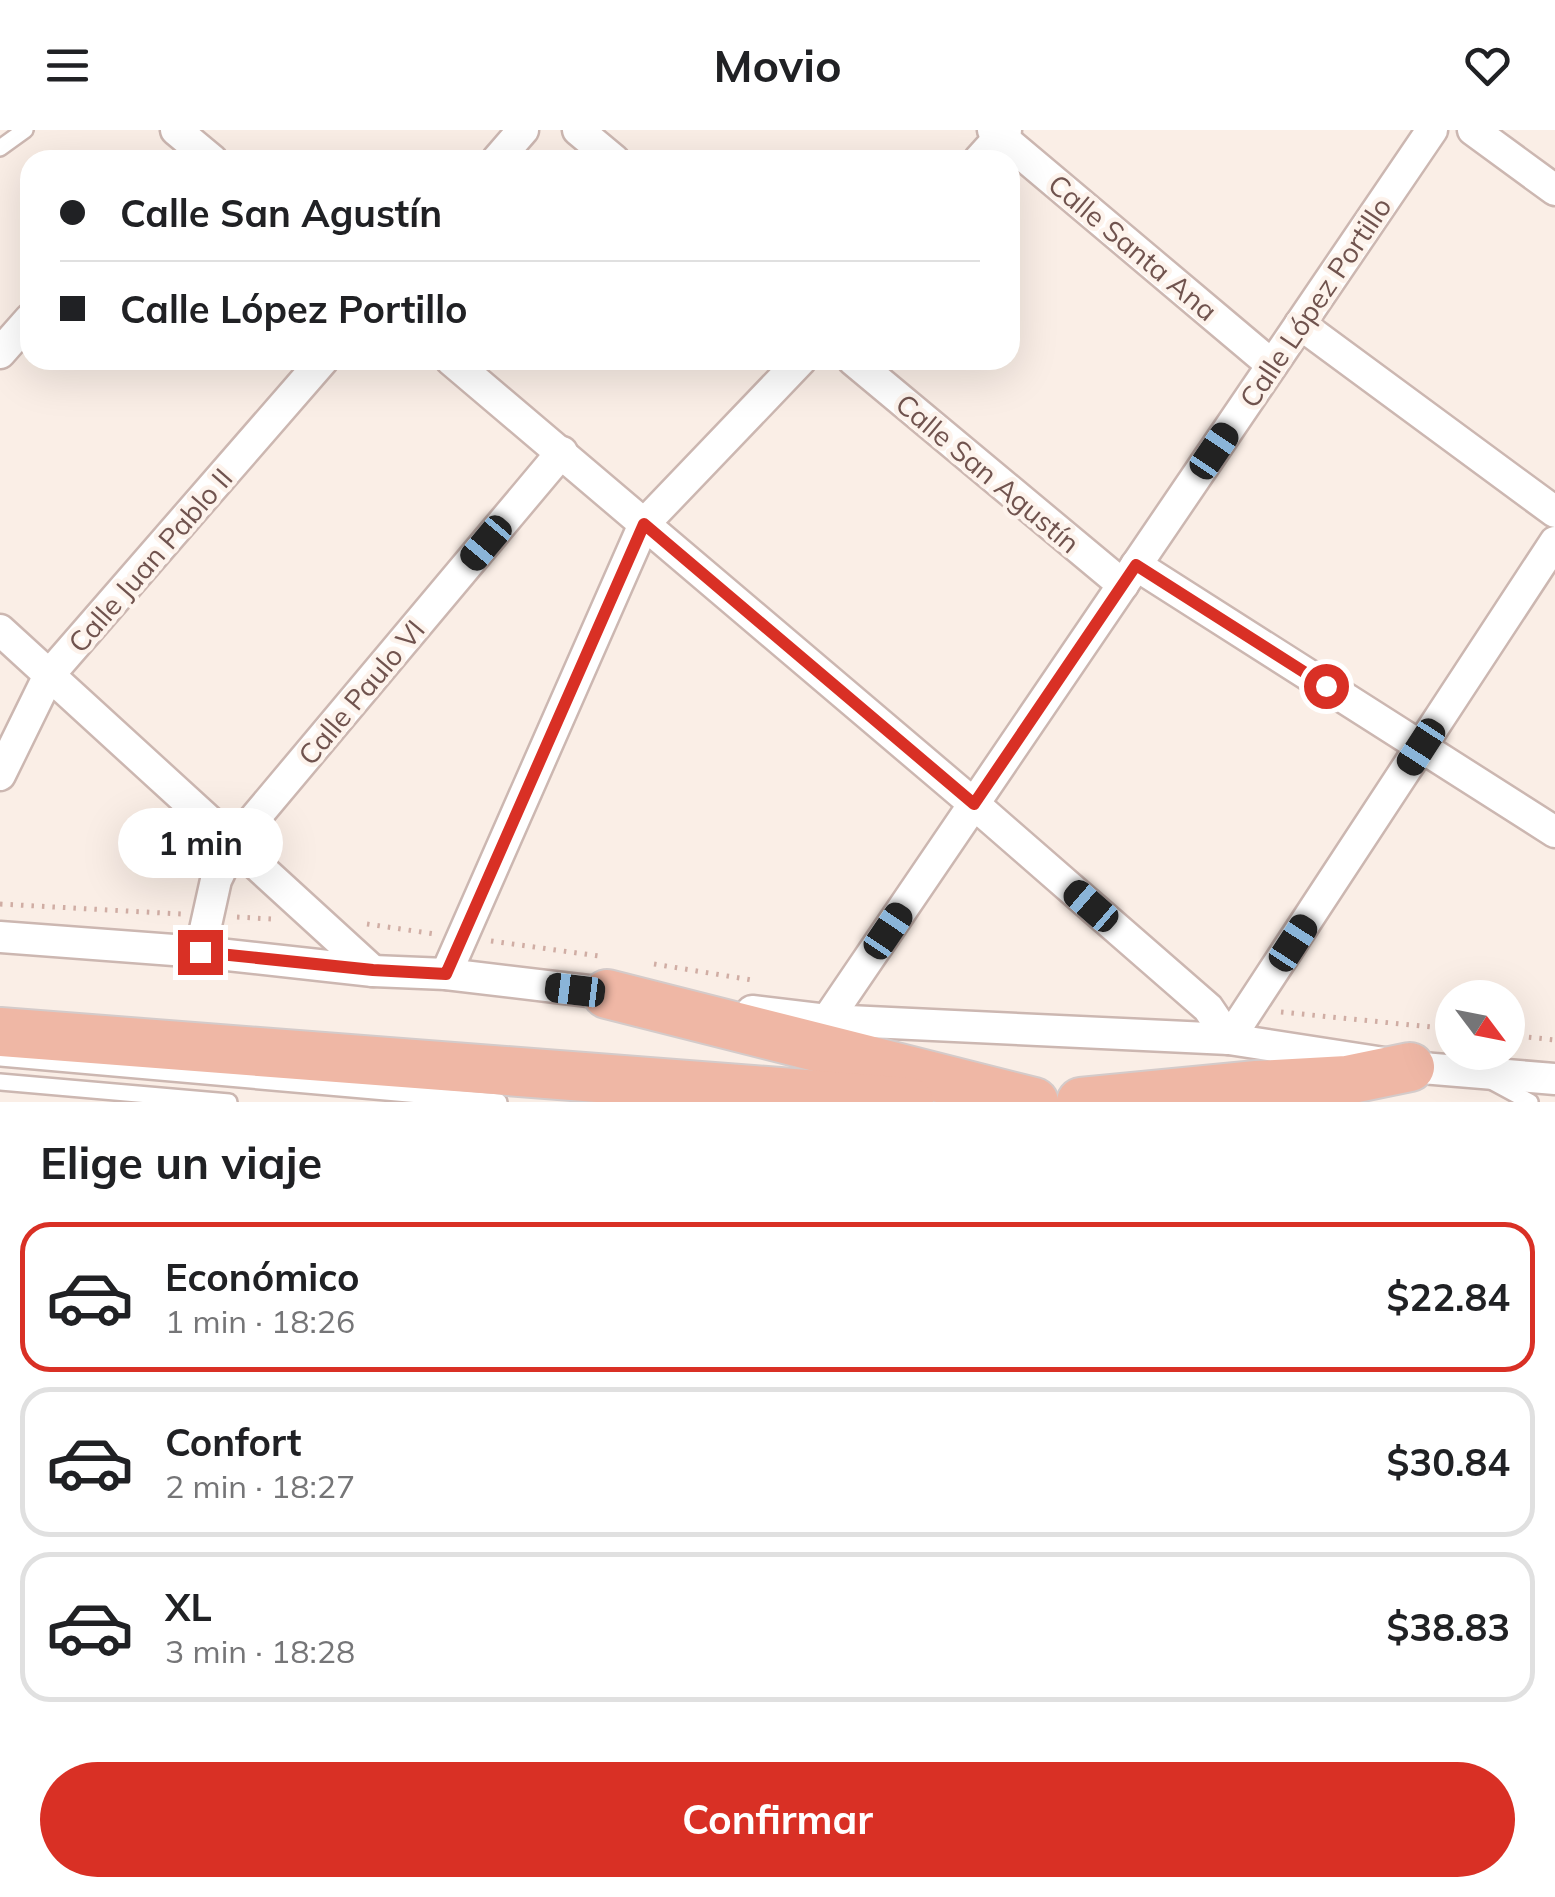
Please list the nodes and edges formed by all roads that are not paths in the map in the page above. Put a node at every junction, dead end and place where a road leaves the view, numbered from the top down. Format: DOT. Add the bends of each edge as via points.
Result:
graph roads {
  1 [pos="24,130"];
  2 [pos="522,130"];
  3 [pos="578,130"];
  4 [pos="1432,130"];
  5 [pos="1473,130"];
  6 [pos="1000,132"];
  7 [pos="0,148"];
  8 [pos="505,150"];
  9 [pos="602,150"];
  10 [pos="1555,190"];
  11 [pos="1300,324"];
  12 [pos="20,330"];
  13 [pos="0,353"];
  14 [pos="1272,365"];
  15 [pos="314,370"];
  16 [pos="464,370"];
  17 [pos="792,370"];
  18 [pos="866,370"];
  19 [pos="562,452"];
  20 [pos="1555,512"];
  21 [pos="644,524"];
  22 [pos="1555,542"];
  23 [pos="1129,575"];
  24 [pos="0,630"];
  25 [pos="50,675"];
  26 [pos="1421,747"];
  27 [pos="0,775"];
  28 [pos="974,804"];
  29 [pos="1555,832"];
  30 [pos="234,843"];
  31 [pos="0,937"];
  32 [pos="200,952"];
  33 [pos="373,970"];
  34 [pos="446,974"];
  35 [pos="607,994"];
  36 [pos="827,1020"];
  37 [pos="0,1032"];
  38 [pos="1230,1039"];
  39 [pos="0,1058"];
  40 [pos="1410,1066"];
  41 [pos="1472,1071"];
  42 [pos="1555,1079"];
  43 [pos="0,1082"];
  44 [pos="230,1102"];
  45 [pos="499,1102"];
  46 [pos="909,1102"];
  47 [pos="1034,1102"];
  48 [pos="1081,1102"];
  49 [pos="1530,1102"];
  1 -- 7 [label="lane"];
  2 -- 8 [label="street"];
  3 -- 9 [label="street"];
  4 -- 11 [label="street, Calle López Portillo"];
  5 -- 10 [label="street"];
  6 -- 14 [label="street, Calle Santa Ana"];
  11 -- 14 [label="street, Calle López Portillo"];
  11 -- 20 [label="street"];
  12 -- 13 [label="street"];
  14 -- 23 [label="street, Calle López Portillo"];
  15 -- 25 [label="street, Calle Juan Pablo II"];
  16 -- 19 [label="street"];
  17 -- 21 [label="street"];
  18 -- 23 [label="street, Calle San Agustín"];
  19 -- 21 [label="street"];
  19 -- 30 [label="street, Calle Paulo VI"];
  21 -- 28 [label="street"];
  21 -- 34 [label="street"];
  22 -- 26 [label="street"];
  23 -- 26 [label="street, Calle San Agustín"];
  23 -- 28 [label="street, Calle López Portillo"];
  24 -- 25 [label="street"];
  25 -- 27 [label="street, Calle Juan Pablo II"];
  25 -- 30 [label="street"];
  26 -- 29 [label="street, Calle San Agustín"];
  26 -- 38 [label="street"];
  28 -- 36 [label="street, Calle López Portillo"];
  28 -- 38 [label="street" via="1208,1008"];
  30 -- 32 [label="street, Calle Paulo VI" via="216,880"];
  30 -- 33 [label="street"];
  31 -- 32 [label="street"];
  32 -- 33 [label="street"];
  33 -- 34 [label="street"];
  34 -- 35 [label="street"];
  35 -- 36 [label="street"];
  35 -- 47 [label="highway"];
  36 -- 38 [label="street"];
  37 -- 46 [label="highway"];
  38 -- 40 [label="street"];
  39 -- 45 [label="lane"];
  40 -- 41 [label="street"];
  40 -- 48 [label="highway" via="1348,1080"];
  41 -- 42 [label="street"];
  41 -- 49 [label="lane"];
  43 -- 44 [label="lane"];
}
